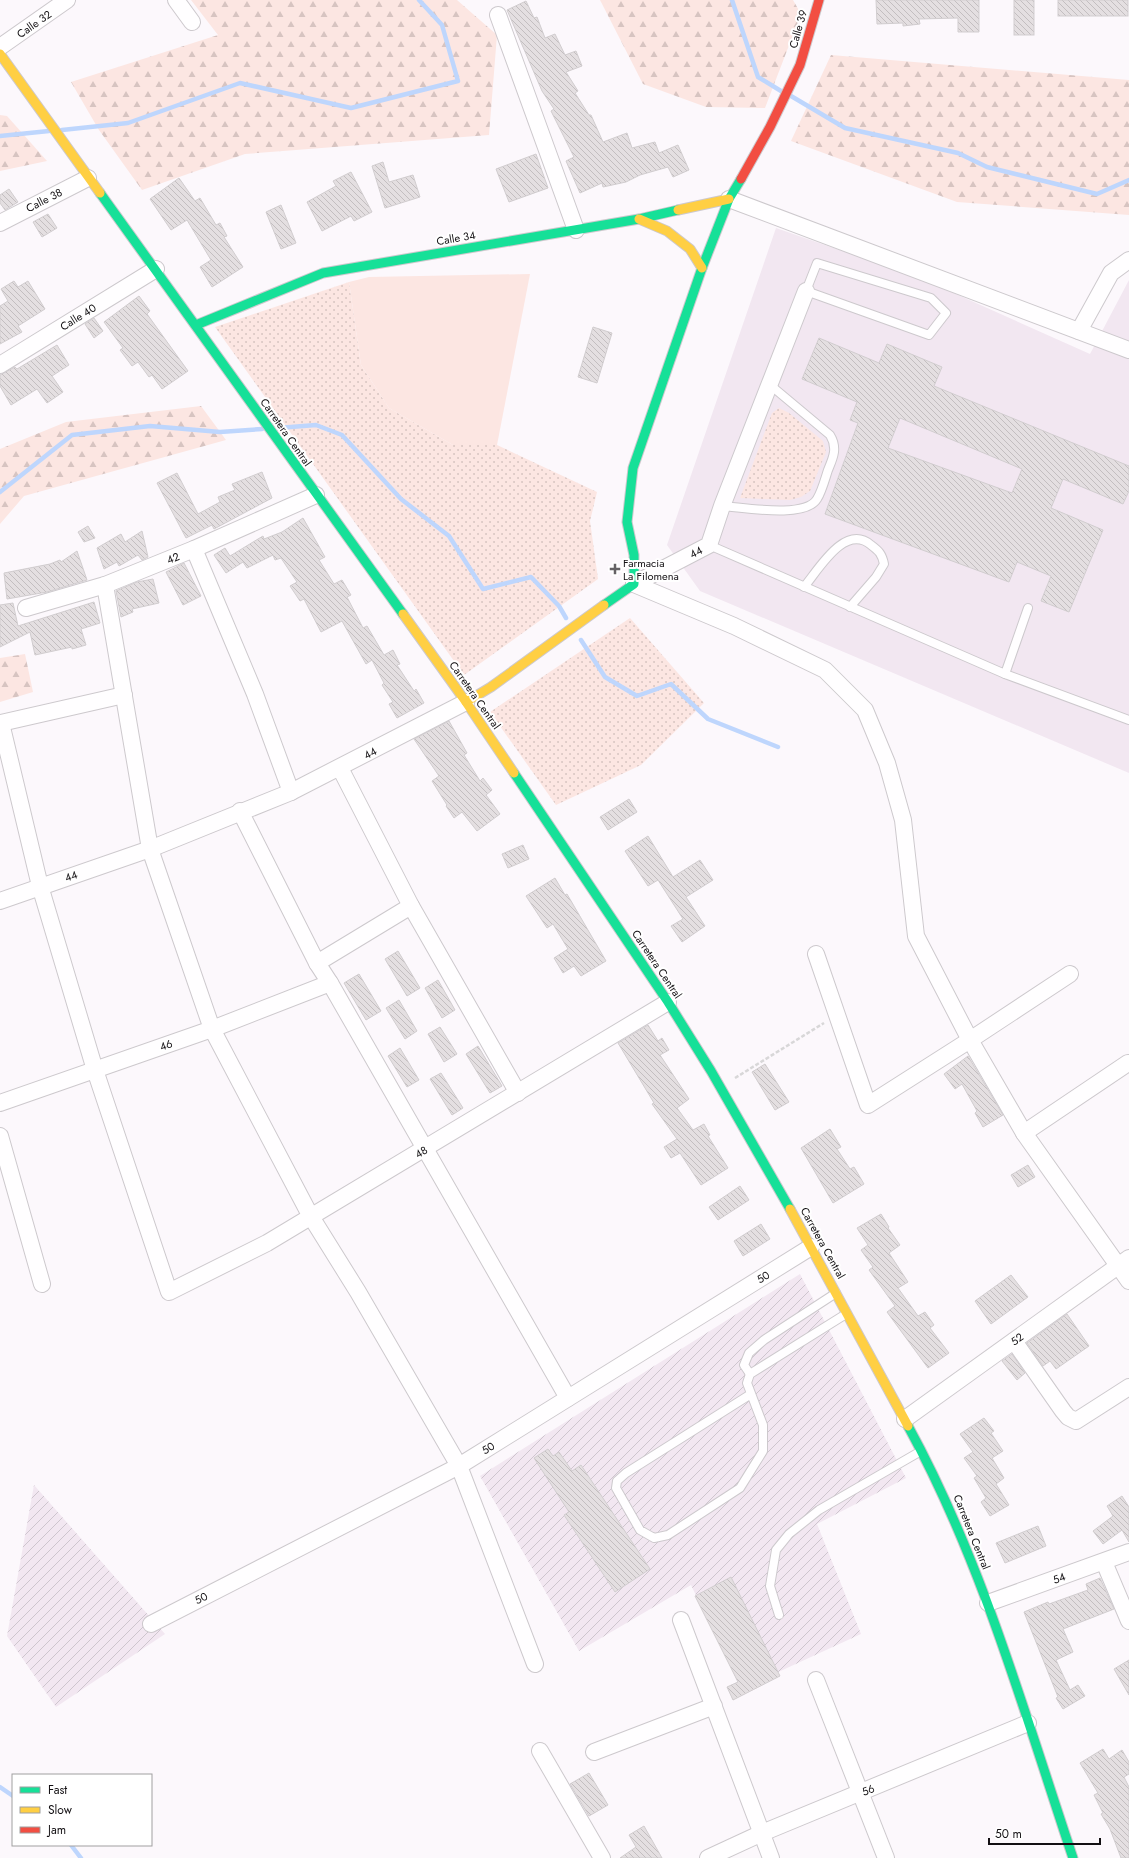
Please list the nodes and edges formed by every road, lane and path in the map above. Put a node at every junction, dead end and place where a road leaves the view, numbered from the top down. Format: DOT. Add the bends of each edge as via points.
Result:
graph roads {
  1 [pos="67,0"];
  2 [pos="176,0"];
  3 [pos="819,0"];
  4 [pos="498,15"];
  5 [pos="192,22"];
  6 [pos="0,47"];
  7 [pos="0,54"];
  8 [pos="88,178"];
  9 [pos="729,200"];
  10 [pos="639,219"];
  11 [pos="0,223"];
  12 [pos="576,230"];
  13 [pos="1129,260"];
  14 [pos="702,268"];
  15 [pos="156,269"];
  16 [pos="806,291"];
  17 [pos="196,325"];
  18 [pos="1080,331"];
  19 [pos="1129,350"];
  20 [pos="0,365"];
  21 [pos="768,383"];
  22 [pos="316,495"];
  23 [pos="722,506"];
  24 [pos="710,545"];
  25 [pos="194,549"];
  26 [pos="634,584"];
  27 [pos="105,585"];
  28 [pos="804,587"];
  29 [pos="850,607"];
  30 [pos="26,608"];
  31 [pos="1028,608"];
  32 [pos="1005,674"];
  33 [pos="124,695"];
  34 [pos="466,702"];
  35 [pos="1129,720"];
  36 [pos="340,768"];
  37 [pos="291,792"];
  38 [pos="240,812"];
  39 [pos="150,849"];
  40 [pos="40,886"];
  41 [pos="0,901"];
  42 [pos="411,906"];
  43 [pos="816,954"];
  44 [pos="317,963"];
  45 [pos="1070,974"];
  46 [pos="330,983"];
  47 [pos="668,1002"];
  48 [pos="837,1014"];
  49 [pos="212,1029"];
  50 [pos="970,1040"];
  51 [pos="1128,1063"];
  52 [pos="96,1070"];
  53 [pos="721,1086"];
  54 [pos="518,1093"];
  55 [pos="0,1103"];
  56 [pos="1024,1132"];
  57 [pos="0,1136"];
  58 [pos="424,1149"];
  59 [pos="310,1215"];
  60 [pos="811,1247"];
  61 [pos="1124,1262"];
  62 [pos="1129,1281"];
  63 [pos="42,1284"];
  64 [pos="836,1293"];
  65 [pos="847,1313"];
  66 [pos="1014,1341"];
  67 [pos="750,1374"];
  68 [pos="1129,1387"];
  69 [pos="751,1394"];
  70 [pos="568,1398"];
  71 [pos="905,1419"];
  72 [pos="922,1450"];
  73 [pos="459,1466"];
  74 [pos="1129,1552"];
  75 [pos="1104,1562"];
  76 [pos="988,1603"];
  77 [pos="779,1615"];
  78 [pos="681,1620"];
  79 [pos="1129,1621"];
  80 [pos="151,1624"];
  81 [pos="535,1664"];
  82 [pos="816,1680"];
  83 [pos="714,1706"];
  84 [pos="1028,1723"];
  85 [pos="540,1751"];
  86 [pos="594,1752"];
  87 [pos="860,1793"];
  88 [pos="762,1833"];
  89 [pos="602,1858"];
  90 [pos="708,1858"];
  91 [pos="771,1858"];
  92 [pos="886,1858"];
  93 [pos="1073,1858"];
  1 -- 6 [label="street, Calle 32"];
  2 -- 5 [label="street"];
  3 -- 9 [label="main road, Calle 39" via="800,65 770,128"];
  4 -- 12 [label="street"];
  7 -- 8 [label="main road, Carretera Central"];
  8 -- 11 [label="street, Calle 38"];
  8 -- 15 [label="main road, Carretera Central"];
  9 -- 10 [label="main road, Calle 34"];
  9 -- 14 [label="main road, Calle 39"];
  9 -- 18 [label="street"];
  10 -- 12 [label="main road, Calle 34"];
  10 -- 14 [label="main road" via="667,231 690,249"];
  12 -- 17 [label="main road, Calle 34" via="323,273"];
  13 -- 18 [label="street" via="1111,273"];
  14 -- 26 [label="main road, Calle 39" via="633,468 628,522 634,555"];
  15 -- 17 [label="main road, Carretera Central"];
  15 -- 20 [label="street, Calle 40"];
  16 -- 16 [label="lane" via="929,335 946,313 931,298 818,263"];
  16 -- 21 [label="street"];
  17 -- 22 [label="main road, Carretera Central"];
  18 -- 19 [label="street"];
  21 -- 23 [label="street"];
  21 -- 23 [label="lane" via="830,435 835,453 817,500 804,508 787,511"];
  22 -- 25 [label="street, 42"];
  22 -- 34 [label="main road, Carretera Central"];
  23 -- 24 [label="street"];
  24 -- 26 [label="street, 44"];
  24 -- 28 [label="lane"];
  25 -- 27 [label="street, 42"];
  25 -- 37 [label="street" via="255,694"];
  26 -- 34 [label="main road, 44" via="491,687"];
  26 -- 50 [label="street" via="734,626 825,670 865,710 887,763 903,820 916,936"];
  27 -- 30 [label="street, 42"];
  27 -- 33 [label="street"];
  28 -- 29 [label="lane"];
  28 -- 29 [label="lane" via="836,548 846,540 857,538 868,542 882,554 884,564"];
  29 -- 32 [label="lane"];
  31 -- 32 [label="lane"];
  32 -- 35 [label="lane"];
  33 -- 39 [label="street"];
  33 -- 40 [label="street" via="1,722"];
  34 -- 36 [label="street, 44"];
  34 -- 47 [label="main road, Carretera Central"];
  36 -- 37 [label="street, 44"];
  36 -- 42 [label="street"];
  37 -- 38 [label="street, 44"];
  38 -- 39 [label="street, 44"];
  38 -- 44 [label="street"];
  39 -- 40 [label="street, 44"];
  39 -- 49 [label="street"];
  40 -- 41 [label="street, 44"];
  40 -- 52 [label="street"];
  42 -- 44 [label="street"];
  42 -- 54 [label="street"];
  43 -- 48 [label="street"];
  44 -- 46 [label="street"];
  45 -- 50 [label="street"];
  46 -- 49 [label="street, 46"];
  46 -- 58 [label="street"];
  47 -- 53 [label="main road, Carretera Central"];
  47 -- 54 [label="street, 48"];
  48 -- 50 [label="street" via="868,1104"];
  48 -- 53 [label="path"];
  49 -- 52 [label="street, 46"];
  49 -- 59 [label="street"];
  50 -- 56 [label="street"];
  51 -- 56 [label="street"];
  52 -- 55 [label="street, 46"];
  52 -- 59 [label="street, 48" via="169,1292 266,1243"];
  53 -- 60 [label="main road, Carretera Central"];
  54 -- 58 [label="street, 48"];
  56 -- 61 [label="street"];
  57 -- 63 [label="street"];
  58 -- 59 [label="street, 48"];
  58 -- 70 [label="street"];
  59 -- 73 [label="street"];
  60 -- 64 [label="main road, Carretera Central"];
  60 -- 70 [label="street, 50"];
  61 -- 62 [label="street"];
  61 -- 66 [label="street, 52"];
  64 -- 65 [label="main road, Carretera Central"];
  64 -- 67 [label="lane" via="764,1340 749,1353 744,1365"];
  65 -- 67 [label="lane"];
  65 -- 71 [label="main road, Carretera Central"];
  66 -- 68 [label="street" via="1063,1411 1076,1421"];
  66 -- 71 [label="street, 52"];
  67 -- 69 [label="lane" via="747,1383"];
  69 -- 69 [label="lane" via="617,1481 616,1488 640,1530 654,1538 668,1535 740,1488 763,1451 763,1425"];
  70 -- 73 [label="street, 50"];
  71 -- 72 [label="main road, Carretera Central"];
  72 -- 76 [label="main road, Carretera Central" via="935,1475"];
  72 -- 77 [label="lane" via="819,1510 788,1534 776,1550 770,1586"];
  73 -- 80 [label="street, 50"];
  73 -- 81 [label="street"];
  74 -- 75 [label="street, 54"];
  75 -- 76 [label="street, 54"];
  75 -- 79 [label="street"];
  76 -- 84 [label="main road, Carretera Central"];
  78 -- 83 [label="street"];
  82 -- 87 [label="street"];
  83 -- 86 [label="street"];
  83 -- 88 [label="street"];
  84 -- 87 [label="street, 56"];
  84 -- 93 [label="main road, Carretera Central"];
  85 -- 89 [label="street"];
  87 -- 88 [label="street, 56"];
  87 -- 92 [label="street"];
  88 -- 90 [label="street, 56"];
  88 -- 91 [label="street"];
}
